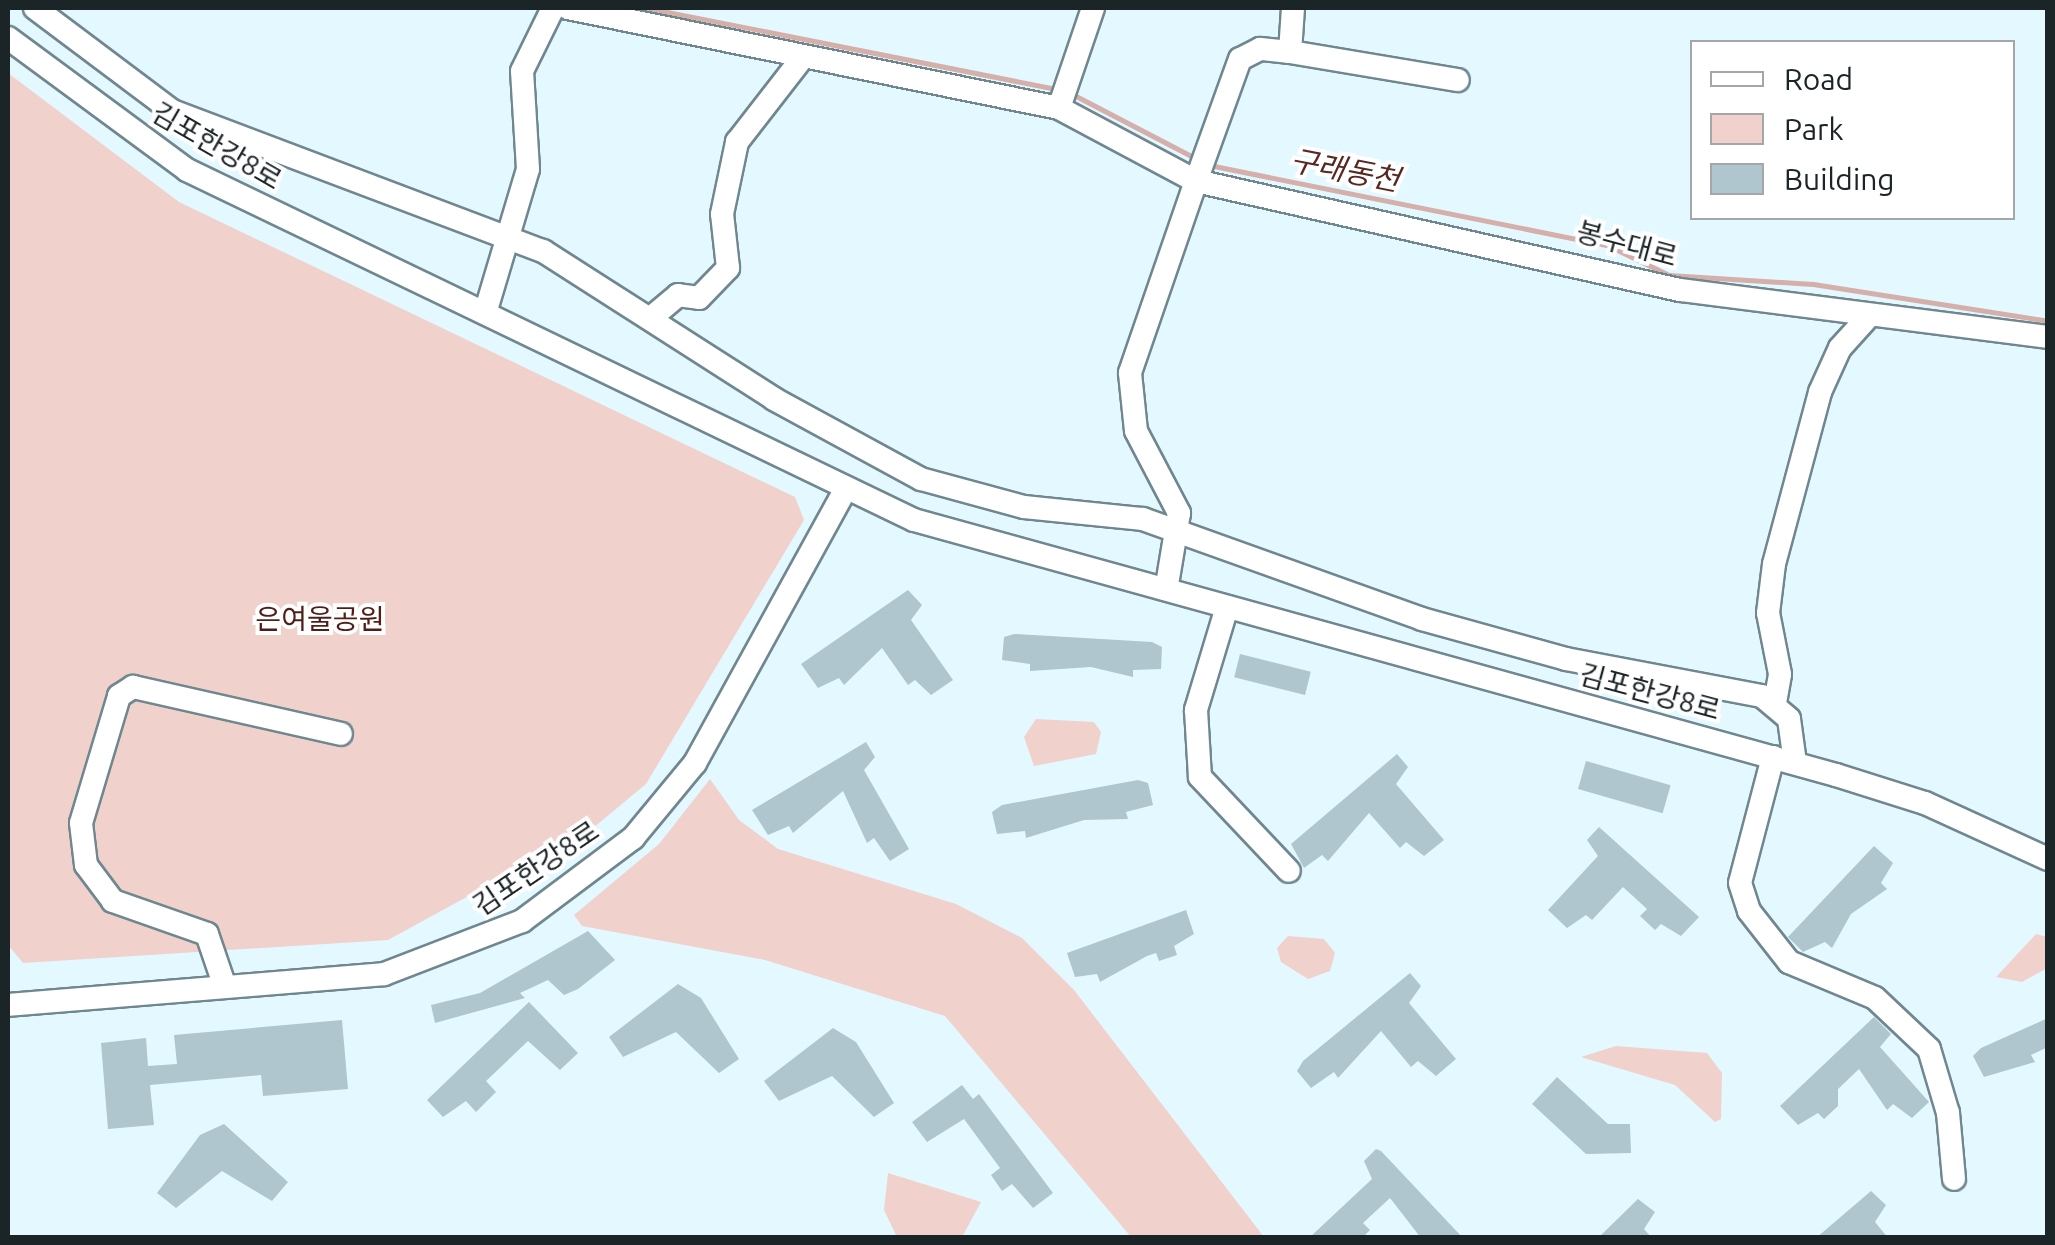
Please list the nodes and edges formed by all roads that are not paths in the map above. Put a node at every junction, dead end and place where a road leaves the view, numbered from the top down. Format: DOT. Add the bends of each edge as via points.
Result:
graph roads {
  1 [pos="35,8"];
  2 [pos="553,8"];
  3 [pos="568,8"];
  4 [pos="1093,8"];
  5 [pos="1293,8"];
  6 [pos="8,38"];
  7 [pos="1290,52"];
  8 [pos="803,57"];
  9 [pos="1458,80"];
  10 [pos="1062,97"];
  11 [pos="1196,181"];
  12 [pos="512,239"];
  13 [pos="486,310"];
  14 [pos="1869,316"];
  15 [pos="652,317"];
  16 [pos="2042,337"];
  17 [pos="846,488"];
  18 [pos="1179,532"];
  19 [pos="1167,584"];
  20 [pos="1227,607"];
  21 [pos="1775,703"];
  22 [pos="341,734"];
  23 [pos="1784,760"];
  24 [pos="2048,860"];
  25 [pos="1289,871"];
  26 [pos="225,987"];
  27 [pos="8,1005"];
  28 [pos="1954,1179"];
  1 -- 12 [label="street" via="172,111"];
  2 -- 12 [label="street" via="520,82 530,150"];
  3 -- 8 [label="street"];
  4 -- 10 [label="street"];
  5 -- 7 [label="street"];
  6 -- 13 [label="street, 김포한강8로" via="187,170"];
  7 -- 9 [label="street"];
  7 -- 11 [label="street" via="1247,50"];
  8 -- 10 [label="street"];
  8 -- 15 [label="street" via="737,142 722,214 728,268 699,298 678,295"];
  10 -- 11 [label="street"];
  11 -- 14 [label="street, 봉수대로" via="1681,290"];
  11 -- 18 [label="street" via="1130,373 1136,431 1173,500"];
  12 -- 13 [label="street"];
  12 -- 15 [label="street"];
  13 -- 17 [label="street, 김포한강8로"];
  14 -- 16 [label="street, 봉수대로"];
  14 -- 21 [label="street" via="1840,348 1820,392 1774,564 1768,613 1780,674"];
  15 -- 18 [label="street" via="786,407 921,479 998,502 1122,514"];
  17 -- 19 [label="street, 김포한강8로"];
  17 -- 20 [label="street, 김포한강8로" via="914,520"];
  17 -- 26 [label="street, 김포한강8로" via="695,763 633,838 522,921 436,960 384,974"];
  18 -- 19 [label="street"];
  18 -- 21 [label="street" via="1404,614 1566,660 1652,670"];
  19 -- 20 [label="street, 김포한강8로"];
  20 -- 23 [label="street, 김포한강8로"];
  20 -- 25 [label="street" via="1196,710 1200,778"];
  21 -- 23 [label="street" via="1789,719"];
  22 -- 26 [label="street" via="133,687 119,696 81,822 86,865 113,901 207,934"];
  23 -- 24 [label="street, 김포한강8로" via="1924,803"];
  23 -- 28 [label="street" via="1740,882 1749,911 1789,962 1875,998 1929,1049 1948,1113"];
  26 -- 27 [label="street, 김포한강8로"];
}
